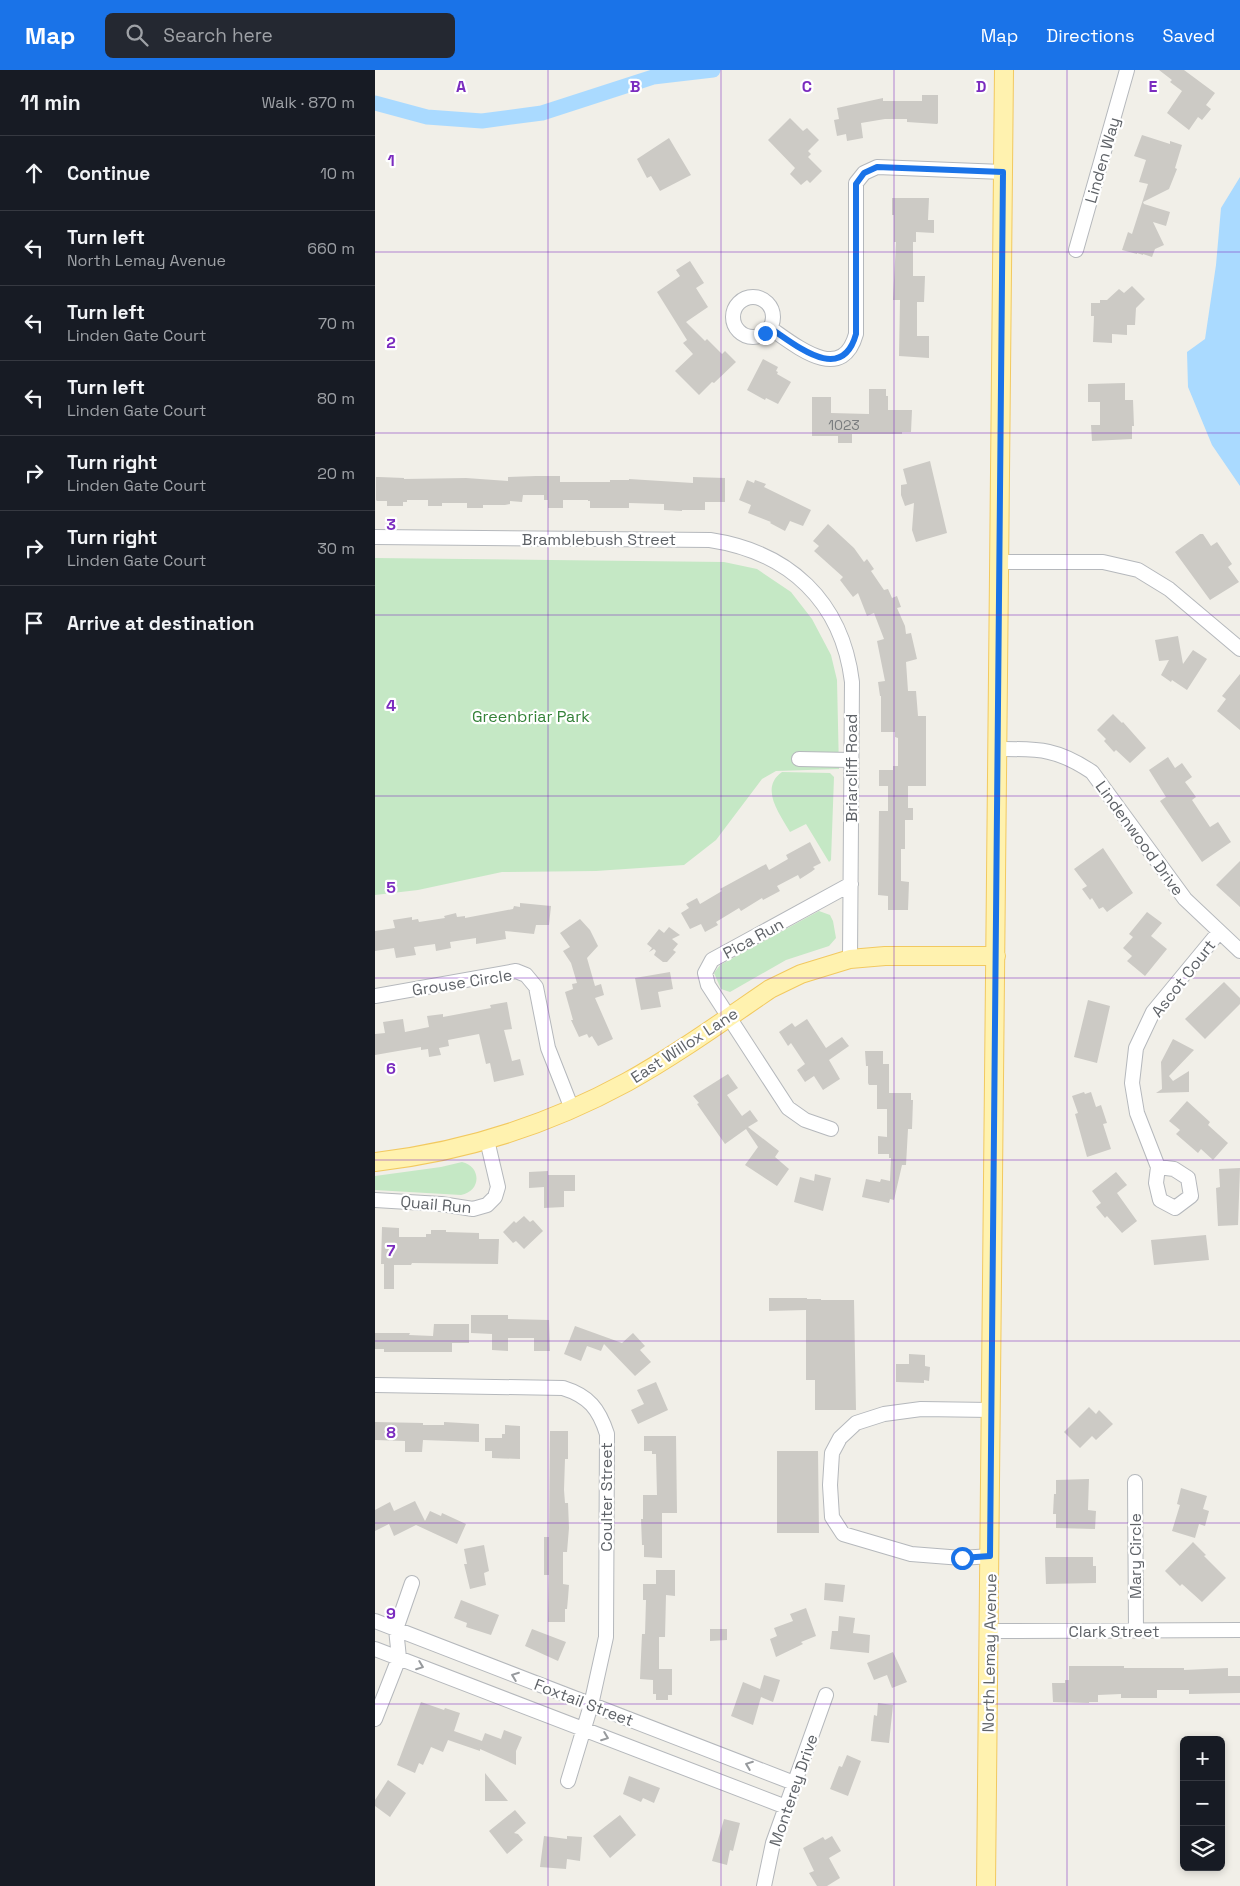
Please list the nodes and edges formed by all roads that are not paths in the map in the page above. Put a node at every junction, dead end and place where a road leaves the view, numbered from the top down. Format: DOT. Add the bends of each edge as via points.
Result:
graph roads {
  1 [pos="1004,70"];
  2 [pos="1127,70"];
  3 [pos="1003,172"];
  4 [pos="1076,250"];
  5 [pos="770,328"];
  6 [pos="375,537"];
  7 [pos="999,562"];
  8 [pos="809,587"];
  9 [pos="1240,649"];
  10 [pos="998,749"];
  11 [pos="799,759"];
  12 [pos="851,760"];
  13 [pos="851,884"];
  14 [pos="1219,932"];
  15 [pos="1240,951"];
  16 [pos="996,956"];
  17 [pos="850,959"];
  18 [pos="375,996"];
  19 [pos="728,1017"];
  20 [pos="572,1109"];
  21 [pos="831,1129"];
  22 [pos="487,1140"];
  23 [pos="375,1162"];
  24 [pos="1159,1167"];
  25 [pos="375,1200"];
  26 [pos="375,1385"];
  27 [pos="991,1410"];
  28 [pos="1135,1482"];
  29 [pos="990,1556"];
  30 [pos="412,1583"];
  31 [pos="375,1621"];
  32 [pos="396,1629"];
  33 [pos="1240,1630"];
  34 [pos="989,1631"];
  35 [pos="1136,1631"];
  36 [pos="375,1649"];
  37 [pos="399,1658"];
  38 [pos="826,1695"];
  39 [pos="591,1705"];
  40 [pos="375,1719"];
  41 [pos="584,1729"];
  42 [pos="568,1781"];
  43 [pos="794,1783"];
  44 [pos="786,1807"];
  45 [pos="764,1886"];
  46 [pos="986,1886"];
  1 -- 3 [label="main road, North Lemay Avenue"];
  2 -- 4 [label="street, Linden Way"];
  3 -- 5 [label="street" via="877,167 864,173 856,184 856,334 853,344 838,359 824,359 812,356"];
  3 -- 7 [label="main road, North Lemay Avenue"];
  6 -- 8 [label="street, Bramblebush Street" via="710,540 744,546 763,554"];
  7 -- 9 [label="street" via="1103,562 1138,570 1169,589"];
  7 -- 10 [label="main road, North Lemay Avenue"];
  8 -- 12 [label="street, Briarcliff Road" via="831,615 847,654 852,682"];
  10 -- 14 [label="street, Lindenwood Drive" via="1053,752 1073,759 1092,772 1185,899"];
  10 -- 16 [label="main road, North Lemay Avenue"];
  11 -- 12 [label="street"];
  12 -- 13 [label="street, Briarcliff Road"];
  13 -- 17 [label="street, Briarcliff Road"];
  13 -- 19 [label="street, Pica Run" via="712,960 705,973 708,985"];
  14 -- 15 [label="street, Lindenwood Drive"];
  14 -- 24 [label="street, Ascot Court" via="1153,1012 1136,1048 1132,1083 1137,1113"];
  16 -- 17 [label="main road, East Willox Lane"];
  16 -- 27 [label="main road, North Lemay Avenue"];
  17 -- 19 [label="main road, East Willox Lane" via="785,981"];
  18 -- 20 [label="street, Grouse Circle" via="516,972 526,975 536,987 548,1048"];
  19 -- 20 [label="main road, East Willox Lane" via="653,1067"];
  19 -- 21 [label="street, Pica Run" via="787,1108 805,1120"];
  20 -- 22 [label="main road, East Willox Lane"];
  22 -- 23 [label="main road, East Willox Lane" via="433,1154"];
  22 -- 25 [label="street, Quail Run" via="498,1187 495,1197 487,1205 473,1209"];
  26 -- 39 [label="street, Coulter Street" via="563,1388 586,1399 602,1418 607,1434 606,1637"];
  27 -- 29 [label="main road, North Lemay Avenue"];
  27 -- 29 [label="street" via="921,1409 884,1414 856,1423 840,1438 832,1454 830,1485 832,1517 843,1534 911,1554 962,1558"];
  28 -- 35 [label="street, Mary Circle"];
  29 -- 34 [label="main road, North Lemay Avenue"];
  30 -- 32 [label="street"];
  31 -- 32 [label="street, Foxtail Street"];
  32 -- 37 [label="street"];
  39 -- 32 [label="street, Foxtail Street, one-way"];
  33 -- 35 [label="street, Clark Street"];
  34 -- 35 [label="street, Clark Street"];
  34 -- 46 [label="main road, North Lemay Avenue"];
  36 -- 37 [label="street, Foxtail Street"];
  37 -- 40 [label="street"];
  37 -- 41 [label="street, Foxtail Street, one-way"];
  38 -- 43 [label="street, Monterey Drive"];
  39 -- 41 [label="street, Coulter Street"];
  43 -- 39 [label="street, Foxtail Street, one-way"];
  41 -- 42 [label="street, Coulter Street"];
  41 -- 44 [label="street, Foxtail Street, one-way"];
  43 -- 44 [label="street, Monterey Drive"];
  44 -- 45 [label="street, Monterey Drive" via="773,1843"];
}
